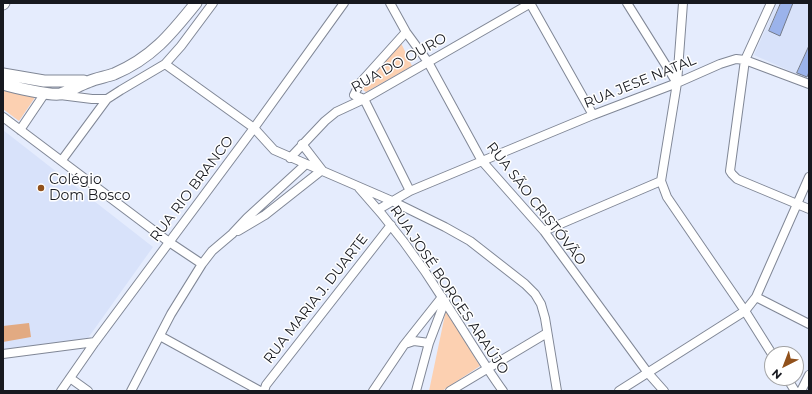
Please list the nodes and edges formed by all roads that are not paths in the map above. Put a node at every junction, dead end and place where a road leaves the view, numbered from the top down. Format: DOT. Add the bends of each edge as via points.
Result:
graph roads {
  1 [pos="196,3"];
  2 [pos="213,3"];
  3 [pos="344,3"];
  4 [pos="390,3"];
  5 [pos="530,3"];
  6 [pos="627,3"];
  7 [pos="683,3"];
  8 [pos="771,3"];
  9 [pos="406,32"];
  10 [pos="745,60"];
  11 [pos="428,62"];
  12 [pos="164,64"];
  13 [pos="5,79"];
  14 [pos="89,81"];
  15 [pos="676,83"];
  16 [pos="809,84"];
  17 [pos="45,93"];
  18 [pos="59,94"];
  19 [pos="107,99"];
  20 [pos="364,99"];
  21 [pos="593,115"];
  22 [pos="3,117"];
  23 [pos="254,128"];
  24 [pos="20,130"];
  25 [pos="302,144"];
  26 [pos="290,158"];
  27 [pos="62,160"];
  28 [pos="482,161"];
  29 [pos="306,164"];
  30 [pos="322,170"];
  31 [pos="809,177"];
  32 [pos="661,181"];
  33 [pos="358,186"];
  34 [pos="410,191"];
  35 [pos="392,201"];
  36 [pos="797,204"];
  37 [pos="379,209"];
  38 [pos="809,209"];
  39 [pos="391,225"];
  40 [pos="544,231"];
  41 [pos="232,234"];
  42 [pos="169,242"];
  43 [pos="202,264"];
  44 [pos="756,297"];
  45 [pos="444,299"];
  46 [pos="745,311"];
  47 [pos="809,324"];
  48 [pos="547,333"];
  49 [pos="160,336"];
  50 [pos="95,342"];
  51 [pos="429,343"];
  52 [pos="404,345"];
  53 [pos="767,346"];
  54 [pos="3,354"];
  55 [pos="488,370"];
  56 [pos="648,373"];
  57 [pos="809,375"];
  58 [pos="70,378"];
  59 [pos="61,391"];
  60 [pos="88,391"];
  61 [pos="131,391"];
  62 [pos="260,391"];
  63 [pos="264,391"];
  64 [pos="373,391"];
  65 [pos="416,391"];
  66 [pos="450,391"];
  67 [pos="503,391"];
  68 [pos="557,391"];
  69 [pos="619,391"];
  70 [pos="664,391"];
  71 [pos="801,391"];
  1 -- 14 [label="main road" via="157,48 138,62 113,75"];
  2 -- 12 [label="street" via="182,46"];
  3 -- 23 [label="street, RUA RIO BRANCO"];
  4 -- 9 [label="street, RUA SÃO CRISTÓVÃO"];
  5 -- 11 [label="street, RUA DO OURO"];
  5 -- 21 [label="street"];
  6 -- 15 [label="street"];
  7 -- 15 [label="street"];
  8 -- 10 [label="street"];
  9 -- 11 [label="street, RUA SÃO CRISTÓVÃO"];
  9 -- 20 [label="street" via="360,83 354,95"];
  10 -- 15 [label="street, RUA JESE NATAL" via="736,59 720,64"];
  10 -- 16 [label="street, RUA JESE NATAL"];
  10 -- 36 [label="street" via="730,170 737,178"];
  11 -- 20 [label="street, RUA DO OURO"];
  11 -- 28 [label="street, RUA SÃO CRISTÓVÃO"];
  12 -- 19 [label="street"];
  12 -- 23 [label="street"];
  13 -- 14 [label="main road"];
  13 -- 17 [label="main road"];
  14 -- 18 [label="main road"];
  15 -- 21 [label="street, RUA JESE NATAL"];
  15 -- 32 [label="street"];
  17 -- 18 [label="main road"];
  17 -- 24 [label="street"];
  18 -- 19 [label="street"];
  19 -- 27 [label="street"];
  20 -- 25 [label="street, RUA DO OURO" via="336,112"];
  20 -- 34 [label="street"];
  21 -- 28 [label="street, RUA JESE NATAL"];
  22 -- 24 [label="street"];
  23 -- 26 [label="street" via="274,150"];
  23 -- 42 [label="street, RUA RIO BRANCO"];
  24 -- 27 [label="street"];
  25 -- 26 [label="street, RUA DO OURO"];
  25 -- 30 [label="street"];
  26 -- 29 [label="street"];
  27 -- 42 [label="street"];
  28 -- 34 [label="street, RUA JESE NATAL"];
  28 -- 40 [label="street, RUA SÃO CRISTÓVÃO"];
  29 -- 30 [label="street"];
  29 -- 41 [label="street"];
  30 -- 33 [label="street"];
  30 -- 41 [label="street" via="265,215"];
  31 -- 36 [label="street"];
  32 -- 40 [label="street"];
  32 -- 46 [label="street" via="668,197"];
  33 -- 35 [label="street"];
  33 -- 37 [label="street, RUA JOSÉ BORGES ARAÚJO"];
  34 -- 35 [label="street, RUA JESE NATAL"];
  35 -- 37 [label="street, RUA JESE NATAL"];
  35 -- 48 [label="street" via="470,241 525,284 541,304"];
  36 -- 38 [label="street"];
  36 -- 44 [label="street"];
  37 -- 39 [label="street, RUA JOSÉ BORGES ARAÚJO"];
  39 -- 45 [label="street, RUA JOSÉ BORGES ARAÚJO"];
  39 -- 63 [label="street, RUA MARIA J. DUARTE" via="266,385"];
  40 -- 56 [label="street, RUA SÃO CRISTÓVÃO"];
  41 -- 43 [label="street" via="212,251"];
  42 -- 43 [label="street"];
  42 -- 50 [label="street, RUA RIO BRANCO"];
  43 -- 49 [label="street"];
  44 -- 46 [label="street"];
  44 -- 47 [label="street"];
  45 -- 51 [label="street"];
  45 -- 52 [label="street"];
  45 -- 55 [label="street, RUA JOSÉ BORGES ARAÚJO"];
  46 -- 53 [label="street"];
  46 -- 56 [label="street"];
  48 -- 55 [label="street"];
  48 -- 68 [label="street"];
  49 -- 61 [label="street"];
  49 -- 62 [label="street"];
  50 -- 54 [label="street"];
  50 -- 58 [label="street, RUA RIO BRANCO"];
  51 -- 52 [label="street" via="414,341"];
  51 -- 65 [label="street"];
  52 -- 64 [label="street"];
  55 -- 66 [label="street"];
  55 -- 67 [label="street, RUA JOSÉ BORGES ARAÚJO"];
  56 -- 69 [label="street"];
  56 -- 70 [label="street, RUA SÃO CRISTÓVÃO"];
  57 -- 71 [label="street"];
  58 -- 59 [label="street, RUA RIO BRANCO"];
  58 -- 60 [label="street"];
}
